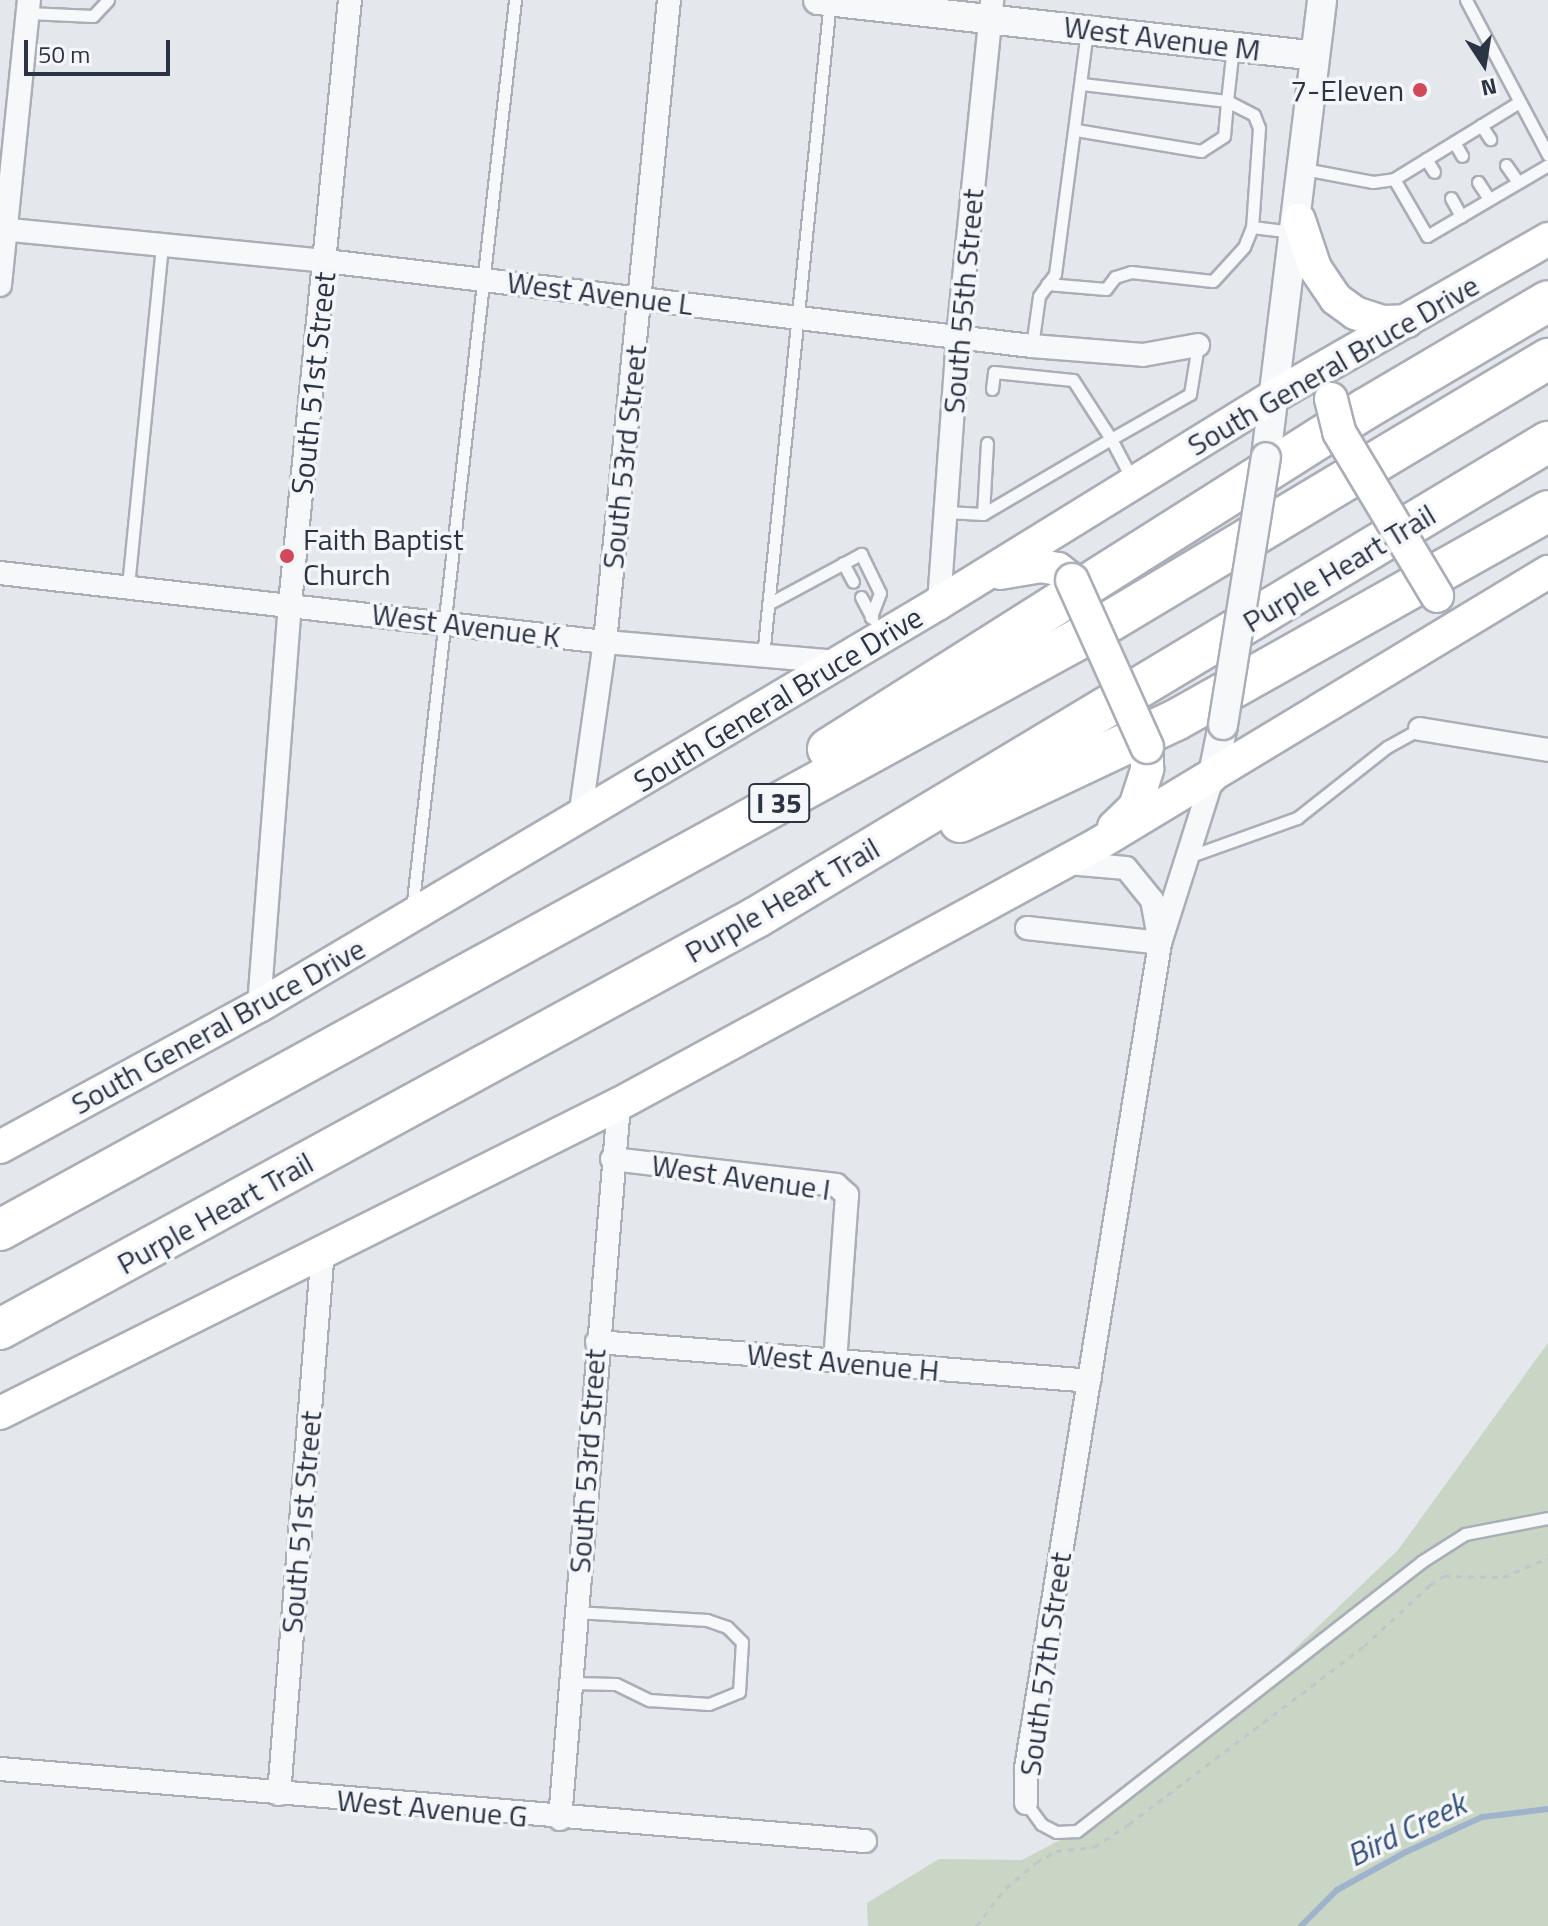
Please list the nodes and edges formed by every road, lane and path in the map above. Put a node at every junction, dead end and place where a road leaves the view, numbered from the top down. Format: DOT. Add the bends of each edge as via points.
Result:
graph roads {
  1 [pos="108,0"];
  2 [pos="350,0"];
  3 [pos="515,0"];
  4 [pos="669,0"];
  5 [pos="826,0"];
  6 [pos="1322,0"];
  7 [pos="1466,0"];
  8 [pos="29,6"];
  9 [pos="991,9"];
  10 [pos="1088,29"];
  11 [pos="1234,46"];
  12 [pos="1314,56"];
  13 [pos="1082,84"];
  14 [pos="1227,101"];
  15 [pos="1519,102"];
  16 [pos="1481,125"];
  17 [pos="1076,130"];
  18 [pos="1490,139"];
  19 [pos="1454,142"];
  20 [pos="1548,155"];
  21 [pos="1462,156"];
  22 [pos="1426,159"];
  23 [pos="1506,165"];
  24 [pos="1548,165"];
  25 [pos="1304,169"];
  26 [pos="1434,172"];
  27 [pos="1394,179"];
  28 [pos="1478,182"];
  29 [pos="1518,182"];
  30 [pos="1451,198"];
  31 [pos="1489,199"];
  32 [pos="1461,216"];
  33 [pos="1298,226"];
  34 [pos="1252,227"];
  35 [pos="3,230"];
  36 [pos="1548,239"];
  37 [pos="162,245"];
  38 [pos="326,261"];
  39 [pos="484,280"];
  40 [pos="1047,284"];
  41 [pos="0,285"];
  42 [pos="640,297"];
  43 [pos="1548,301"];
  44 [pos="799,317"];
  45 [pos="1407,321"];
  46 [pos="958,337"];
  47 [pos="1198,345"];
  48 [pos="1032,346"];
  49 [pos="1548,359"];
  50 [pos="992,389"];
  51 [pos="1276,395"];
  52 [pos="1111,439"];
  53 [pos="1548,442"];
  54 [pos="987,443"];
  55 [pos="1134,483"];
  56 [pos="1548,511"];
  57 [pos="946,512"];
  58 [pos="983,514"];
  59 [pos="843,563"];
  60 [pos="1548,572"];
  61 [pos="0,573"];
  62 [pos="983,576"];
  63 [pos="853,582"];
  64 [pos="128,586"];
  65 [pos="861,597"];
  66 [pos="939,603"];
  67 [pos="290,604"];
  68 [pos="768,604"];
  69 [pos="1479,616"];
  70 [pos="446,623"];
  71 [pos="876,627"];
  72 [pos="605,642"];
  73 [pos="763,656"];
  74 [pos="838,662"];
  75 [pos="1420,729"];
  76 [pos="1548,750"];
  77 [pos="1212,779"];
  78 [pos="580,817"];
  79 [pos="707,843"];
  80 [pos="1098,844"];
  81 [pos="1187,857"];
  82 [pos="1060,863"];
  83 [pos="412,915"];
  84 [pos="757,917"];
  85 [pos="1027,928"];
  86 [pos="1160,943"];
  87 [pos="259,1006"];
  88 [pos="619,1104"];
  89 [pos="0,1147"];
  90 [pos="612,1159"];
  91 [pos="0,1230"];
  92 [pos="323,1249"];
  93 [pos="0,1329"];
  94 [pos="597,1342"];
  95 [pos="835,1361"];
  96 [pos="1089,1381"];
  97 [pos="0,1413"];
  98 [pos="1548,1518"];
  99 [pos="1548,1558"];
  100 [pos="576,1612"];
  101 [pos="570,1683"];
  102 [pos="0,1769"];
  103 [pos="279,1794"];
  104 [pos="1026,1803"];
  105 [pos="560,1819"];
  106 [pos="865,1841"];
  107 [pos="976,1926"];
  1 -- 8 [label="lane" via="93,16"];
  2 -- 38 [label="street, South 51st Street"];
  3 -- 39 [label="lane"];
  4 -- 42 [label="street, South 53rd Street"];
  5 -- 9 [label="street, West Avenue M"];
  5 -- 44 [label="lane"];
  6 -- 12 [label="street, South 57th Street"];
  7 -- 15 [label="lane"];
  8 -- 35 [label="street"];
  9 -- 10 [label="street, West Avenue M"];
  9 -- 46 [label="street, South 55th Street"];
  10 -- 11 [label="street, West Avenue M"];
  10 -- 13 [label="lane"];
  11 -- 12 [label="street, West Avenue M"];
  11 -- 14 [label="lane"];
  12 -- 25 [label="street, South 57th Street"];
  13 -- 14 [label="lane"];
  13 -- 17 [label="lane"];
  14 -- 17 [label="lane" via="1224,136 1201,151"];
  14 -- 34 [label="lane" via="1254,115 1259,128"];
  15 -- 16 [label="lane"];
  15 -- 20 [label="lane"];
  16 -- 18 [label="lane"];
  16 -- 19 [label="lane"];
  17 -- 40 [label="lane" via="1055,274"];
  19 -- 21 [label="lane"];
  19 -- 22 [label="lane"];
  22 -- 26 [label="lane"];
  22 -- 27 [label="lane"];
  23 -- 29 [label="lane"];
  24 -- 29 [label="lane"];
  25 -- 27 [label="lane" via="1373,182"];
  25 -- 33 [label="street, South 57th Street"];
  27 -- 32 [label="lane" via="1427,236"];
  28 -- 31 [label="lane"];
  29 -- 31 [label="lane"];
  30 -- 32 [label="lane"];
  31 -- 32 [label="lane"];
  33 -- 34 [label="lane"];
  33 -- 45 [label="main road" via="1315,268 1336,299 1369,318"];
  33 -- 51 [label="street, South 57th Street"];
  34 -- 40 [label="lane" via="1244,247 1213,281 1131,272 1115,277 1106,289"];
  35 -- 37 [label="street, West Avenue L"];
  35 -- 41 [label="street"];
  36 -- 45 [label="main road, South General Bruce Drive"];
  37 -- 38 [label="street, West Avenue L"];
  37 -- 64 [label="lane"];
  38 -- 39 [label="street, West Avenue L"];
  38 -- 67 [label="street, South 51st Street"];
  39 -- 42 [label="street, West Avenue L"];
  39 -- 70 [label="lane"];
  40 -- 48 [label="lane" via="1039,296"];
  42 -- 44 [label="street, West Avenue L"];
  42 -- 72 [label="street, South 53rd Street"];
  43 -- 79 [label="highway" via="1365,409 819,754"];
  44 -- 46 [label="street, West Avenue L"];
  44 -- 68 [label="lane"];
  45 -- 51 [label="main road, South General Bruce Drive"];
  45 -- 69 [label="main road, bridge" via="1331,399 1339,432 1437,596"];
  46 -- 48 [label="street, West Avenue L"];
  46 -- 57 [label="street, South 55th Street"];
  47 -- 48 [label="street, West Avenue L" via="1143,355"];
  47 -- 52 [label="lane" via="1190,394"];
  49 -- 79 [label="highway, I 35" via="1097,629"];
  50 -- 52 [label="lane" via="994,372 1073,380"];
  51 -- 55 [label="main road, South General Bruce Drive"];
  51 -- 77 [label="street, South 57th Street, bridge"];
  52 -- 55 [label="lane"];
  52 -- 58 [label="lane"];
  53 -- 84 [label="highway, Purple Heart Trail"];
  54 -- 58 [label="lane"];
  55 -- 62 [label="main road, South General Bruce Drive"];
  56 -- 84 [label="highway" via="1176,720"];
  57 -- 58 [label="lane"];
  57 -- 66 [label="street, South 55th Street"];
  59 -- 63 [label="lane"];
  59 -- 68 [label="lane"];
  59 -- 71 [label="lane" via="861,554 880,593"];
  60 -- 69 [label="main road"];
  61 -- 64 [label="street, West Avenue K"];
  62 -- 66 [label="main road, South General Bruce Drive"];
  62 -- 80 [label="main road, bridge" via="1041,566 1058,569 1072,580 1147,747 1147,769 1135,807"];
  64 -- 67 [label="street, West Avenue K"];
  65 -- 71 [label="lane"];
  66 -- 71 [label="main road, South General Bruce Drive"];
  67 -- 70 [label="street, West Avenue K"];
  67 -- 87 [label="street, South 51st Street"];
  68 -- 73 [label="lane"];
  69 -- 77 [label="main road"];
  70 -- 72 [label="street, West Avenue K"];
  70 -- 83 [label="lane"];
  71 -- 74 [label="main road, South General Bruce Drive"];
  72 -- 73 [label="street, West Avenue K"];
  72 -- 78 [label="street, South 53rd Street"];
  73 -- 74 [label="street, West Avenue K"];
  74 -- 78 [label="main road, South General Bruce Drive"];
  75 -- 76 [label="street"];
  75 -- 81 [label="lane" via="1387,747 1297,818"];
  77 -- 80 [label="main road"];
  77 -- 81 [label="street, South 57th Street"];
  78 -- 83 [label="main road, South General Bruce Drive"];
  79 -- 91 [label="highway, I 35"];
  80 -- 82 [label="main road"];
  81 -- 86 [label="street, South 57th Street"];
  82 -- 86 [label="street, South 57th Street" via="1126,868 1152,900"];
  82 -- 88 [label="main road"];
  83 -- 87 [label="main road, South General Bruce Drive"];
  84 -- 93 [label="highway, Purple Heart Trail"];
  85 -- 86 [label="street"];
  86 -- 96 [label="street, South 57th Street"];
  87 -- 89 [label="main road, South General Bruce Drive"];
  88 -- 90 [label="street, South 53rd Street"];
  88 -- 92 [label="main road"];
  90 -- 94 [label="street, South 53rd Street"];
  90 -- 95 [label="street, West Avenue I" via="836,1185 847,1195"];
  92 -- 97 [label="main road"];
  92 -- 103 [label="street, South 51st Street"];
  94 -- 95 [label="street, West Avenue H"];
  94 -- 100 [label="street, South 53rd Street"];
  95 -- 96 [label="street, West Avenue H"];
  96 -- 104 [label="street, South 57th Street" via="1026,1768"];
  98 -- 104 [label="lane, South 57th Street" via="1465,1534 1421,1562 1077,1831 1056,1832 1041,1824"];
  99 -- 107 [label="path" via="1503,1577 1444,1576 1430,1585 1364,1646 1129,1824 1094,1847 1056,1851 1036,1863 1006,1888"];
  100 -- 101 [label="street, South 53rd Street"];
  100 -- 101 [label="lane" via="707,1620 727,1627 742,1642 739,1692 709,1704 649,1700 616,1684"];
  101 -- 105 [label="street, South 53rd Street"];
  102 -- 103 [label="street, West Avenue G"];
  103 -- 105 [label="street, West Avenue G"];
  105 -- 106 [label="street, West Avenue G"];
}
